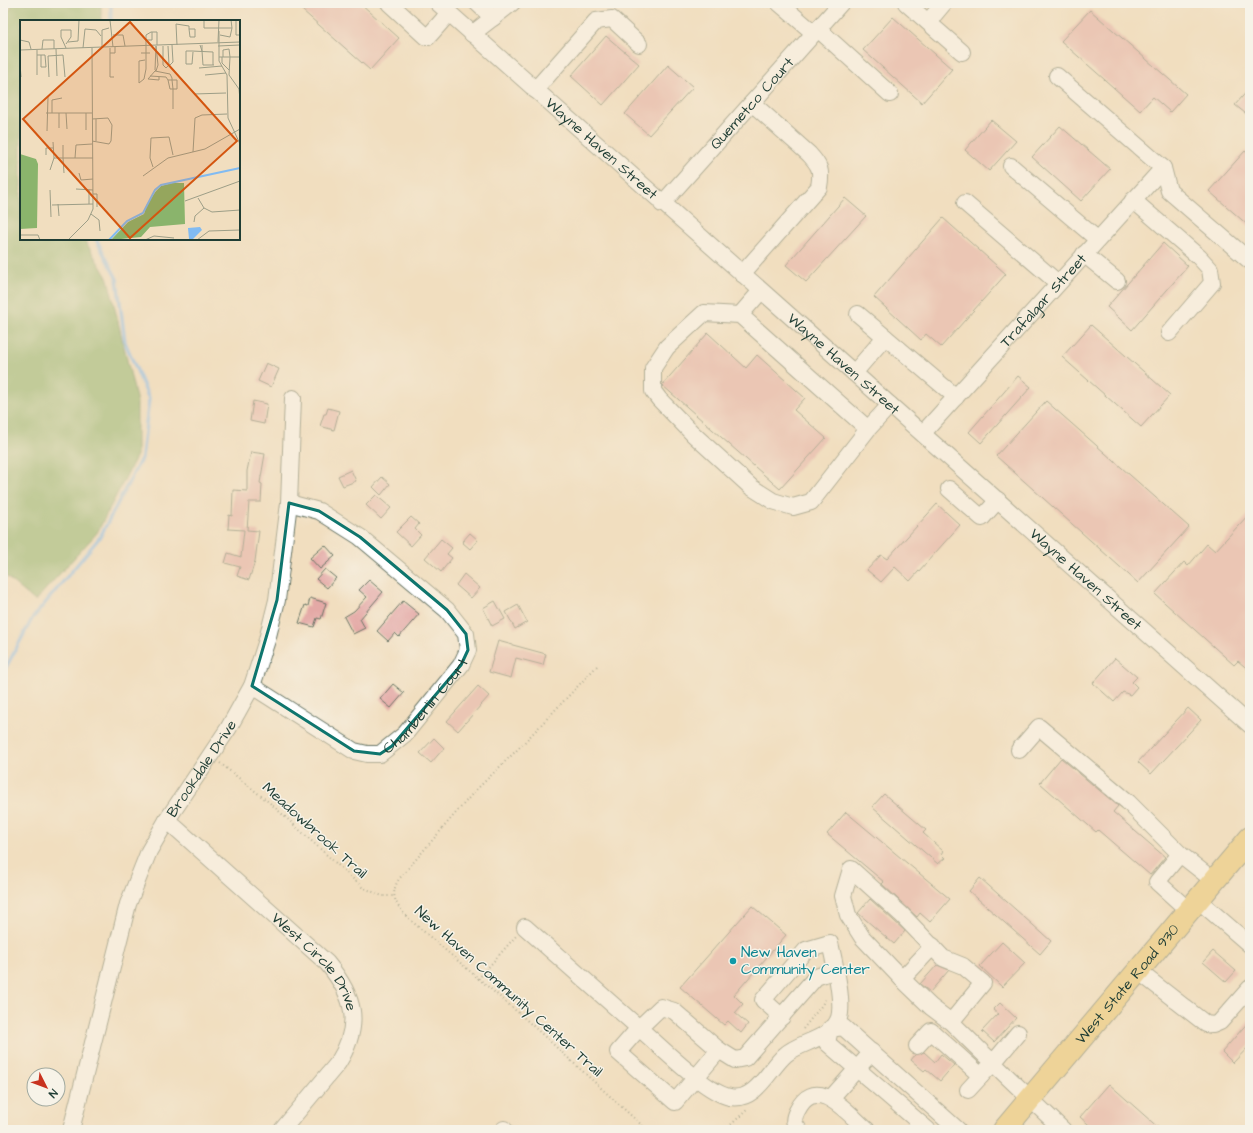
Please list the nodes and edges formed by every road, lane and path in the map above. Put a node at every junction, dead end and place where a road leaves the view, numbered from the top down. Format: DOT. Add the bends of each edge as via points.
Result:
graph roads {
  1 [pos="389,3"];
  2 [pos="477,3"];
  3 [pos="512,3"];
  4 [pos="779,3"];
  5 [pos="841,3"];
  6 [pos="906,3"];
  7 [pos="944,3"];
  8 [pos="443,8"];
  9 [pos="493,18"];
  10 [pos="928,22"];
  11 [pos="816,31"];
  12 [pos="472,34"];
  13 [pos="639,44"];
  14 [pos="962,52"];
  15 [pos="1057,76"];
  16 [pos="535,90"];
  17 [pos="890,94"];
  18 [pos="752,103"];
  19 [pos="1011,166"];
  20 [pos="1163,168"];
  21 [pos="1133,200"];
  22 [pos="965,203"];
  23 [pos="662,204"];
  24 [pos="1097,239"];
  25 [pos="1084,254"];
  26 [pos="1250,261"];
  27 [pos="742,274"];
  28 [pos="1116,281"];
  29 [pos="1058,283"];
  30 [pos="761,291"];
  31 [pos="858,314"];
  32 [pos="740,315"];
  33 [pos="1169,333"];
  34 [pos="885,337"];
  35 [pos="854,373"];
  36 [pos="956,397"];
  37 [pos="292,398"];
  38 [pos="890,404"];
  39 [pos="868,429"];
  40 [pos="923,432"];
  41 [pos="949,489"];
  42 [pos="998,500"];
  43 [pos="288,504"];
  44 [pos="597,666"];
  45 [pos="252,686"];
  46 [pos="1250,725"];
  47 [pos="1019,750"];
  48 [pos="227,768"];
  49 [pos="167,820"];
  50 [pos="1250,838"];
  51 [pos="1180,854"];
  52 [pos="1213,880"];
  53 [pos="394,896"];
  54 [pos="1192,905"];
  55 [pos="524,927"];
  56 [pos="1250,944"];
  57 [pos="932,946"];
  58 [pos="836,970"];
  59 [pos="1138,971"];
  60 [pos="478,979"];
  61 [pos="902,979"];
  62 [pos="1250,988"];
  63 [pos="826,993"];
  64 [pos="782,1017"];
  65 [pos="951,1022"];
  66 [pos="639,1028"];
  67 [pos="830,1029"];
  68 [pos="802,1032"];
  69 [pos="1018,1032"];
  70 [pos="917,1046"];
  71 [pos="719,1050"];
  72 [pos="872,1052"];
  73 [pos="993,1063"];
  74 [pos="856,1070"];
  75 [pos="981,1076"];
  76 [pos="696,1077"];
  77 [pos="968,1090"];
  78 [pos="831,1098"];
  79 [pos="1031,1098"];
  80 [pos="795,1128"];
  81 [pos="71,1130"];
  82 [pos="282,1130"];
  83 [pos="647,1130"];
  84 [pos="867,1130"];
  85 [pos="928,1130"];
  86 [pos="958,1130"];
  87 [pos="1004,1130"];
  88 [pos="1063,1130"];
  1 -- 8 [label="street" via="426,37"];
  2 -- 9 [label="street"];
  3 -- 9 [label="street"];
  4 -- 11 [label="street"];
  5 -- 11 [label="street, Quemetco Court"];
  6 -- 10 [label="street"];
  7 -- 10 [label="street"];
  8 -- 12 [label="street, Wayne Haven Street"];
  9 -- 12 [label="street"];
  10 -- 14 [label="street"];
  11 -- 17 [label="street"];
  11 -- 18 [label="street, Quemetco Court"];
  12 -- 16 [label="street, Wayne Haven Street"];
  13 -- 16 [label="street" via="612,19 596,21"];
  15 -- 20 [label="street"];
  16 -- 23 [label="street, Wayne Haven Street"];
  18 -- 23 [label="street, Quemetco Court"];
  18 -- 27 [label="street" via="809,154 821,173 819,187"];
  19 -- 24 [label="street"];
  20 -- 21 [label="street, Trafalgar Street"];
  20 -- 26 [label="street" via="1169,191"];
  21 -- 24 [label="street, Trafalgar Street"];
  21 -- 33 [label="street" via="1200,257 1210,269 1212,283"];
  22 -- 29 [label="street"];
  23 -- 27 [label="street, Wayne Haven Street"];
  24 -- 25 [label="street, Trafalgar Street"];
  25 -- 28 [label="street"];
  25 -- 29 [label="street, Trafalgar Street"];
  27 -- 30 [label="street, Wayne Haven Street"];
  29 -- 36 [label="street, Trafalgar Street"];
  30 -- 32 [label="street"];
  30 -- 35 [label="street, Wayne Haven Street"];
  31 -- 34 [label="street"];
  32 -- 39 [label="street"];
  32 -- 39 [label="street" via="704,313 667,348 653,368 653,391 693,434 751,487 773,501 793,507 811,502"];
  34 -- 35 [label="street"];
  34 -- 36 [label="street"];
  35 -- 38 [label="street, Wayne Haven Street"];
  36 -- 40 [label="street, Trafalgar Street"];
  37 -- 43 [label="street, Brookdale Drive"];
  38 -- 39 [label="street"];
  38 -- 40 [label="street, Wayne Haven Street"];
  40 -- 42 [label="street, Wayne Haven Street"];
  41 -- 42 [label="street" via="982,518"];
  42 -- 46 [label="street, Wayne Haven Street"];
  43 -- 45 [label="street, Brookdale Drive" via="277,600"];
  43 -- 45 [label="street, Chamberlin Court" via="319,511 360,537 451,614 466,634 468,650 461,665 405,734 380,754 354,752"];
  44 -- 53 [label="path" via="474,792 400,879 394,887"];
  45 -- 49 [label="street, Brookdale Drive" via="228,728"];
  47 -- 51 [label="street" via="1040,726 1128,802"];
  48 -- 53 [label="path, Meadowbrook Trail" via="270,803 362,887 382,896"];
  49 -- 81 [label="street, Brookdale Drive" via="149,850 128,904"];
  49 -- 82 [label="street, West Circle Drive" via="327,964 348,993 353,1024 345,1052"];
  50 -- 52 [label="highway, West State Road 930"];
  51 -- 52 [label="street"];
  51 -- 54 [label="street" via="1158,882"];
  52 -- 54 [label="highway, West State Road 930"];
  53 -- 60 [label="path, New Haven Community Center Trail" via="408,918"];
  54 -- 56 [label="street"];
  54 -- 59 [label="highway, West State Road 930"];
  55 -- 60 [label="path"];
  55 -- 66 [label="street"];
  57 -- 61 [label="street"];
  57 -- 61 [label="street" via="851,869 842,896 848,915 862,937"];
  57 -- 65 [label="street" via="944,958 963,966 983,983"];
  58 -- 64 [label="street" via="816,977"];
  58 -- 64 [label="street" via="830,943 806,950 763,1000"];
  58 -- 67 [label="street" via="840,1008 838,1019"];
  59 -- 62 [label="street" via="1206,1024 1220,1022"];
  59 -- 79 [label="highway, West State Road 930"];
  60 -- 83 [label="path, New Haven Community Center Trail"];
  61 -- 65 [label="street"];
  63 -- 68 [label="path" via="822,1005"];
  64 -- 71 [label="street" via="745,1058 735,1060"];
  65 -- 73 [label="street"];
  66 -- 71 [label="street" via="657,1010 666,1007"];
  66 -- 76 [label="street"];
  66 -- 76 [label="street" via="618,1052 675,1102"];
  67 -- 72 [label="street" via="843,1027"];
  67 -- 74 [label="street" via="827,1043"];
  67 -- 76 [label="street" via="786,1054 757,1088 743,1096 731,1097 720,1093"];
  69 -- 73 [label="street"];
  70 -- 75 [label="street" via="931,1031"];
  71 -- 76 [label="street"];
  72 -- 74 [label="street"];
  72 -- 86 [label="street"];
  73 -- 75 [label="street"];
  73 -- 79 [label="street"];
  74 -- 78 [label="street"];
  74 -- 85 [label="street"];
  75 -- 77 [label="street"];
  78 -- 80 [label="street" via="818,1094 807,1097 793,1117"];
  78 -- 84 [label="street"];
  79 -- 87 [label="highway, West State Road 930"];
  79 -- 88 [label="street"];
}
